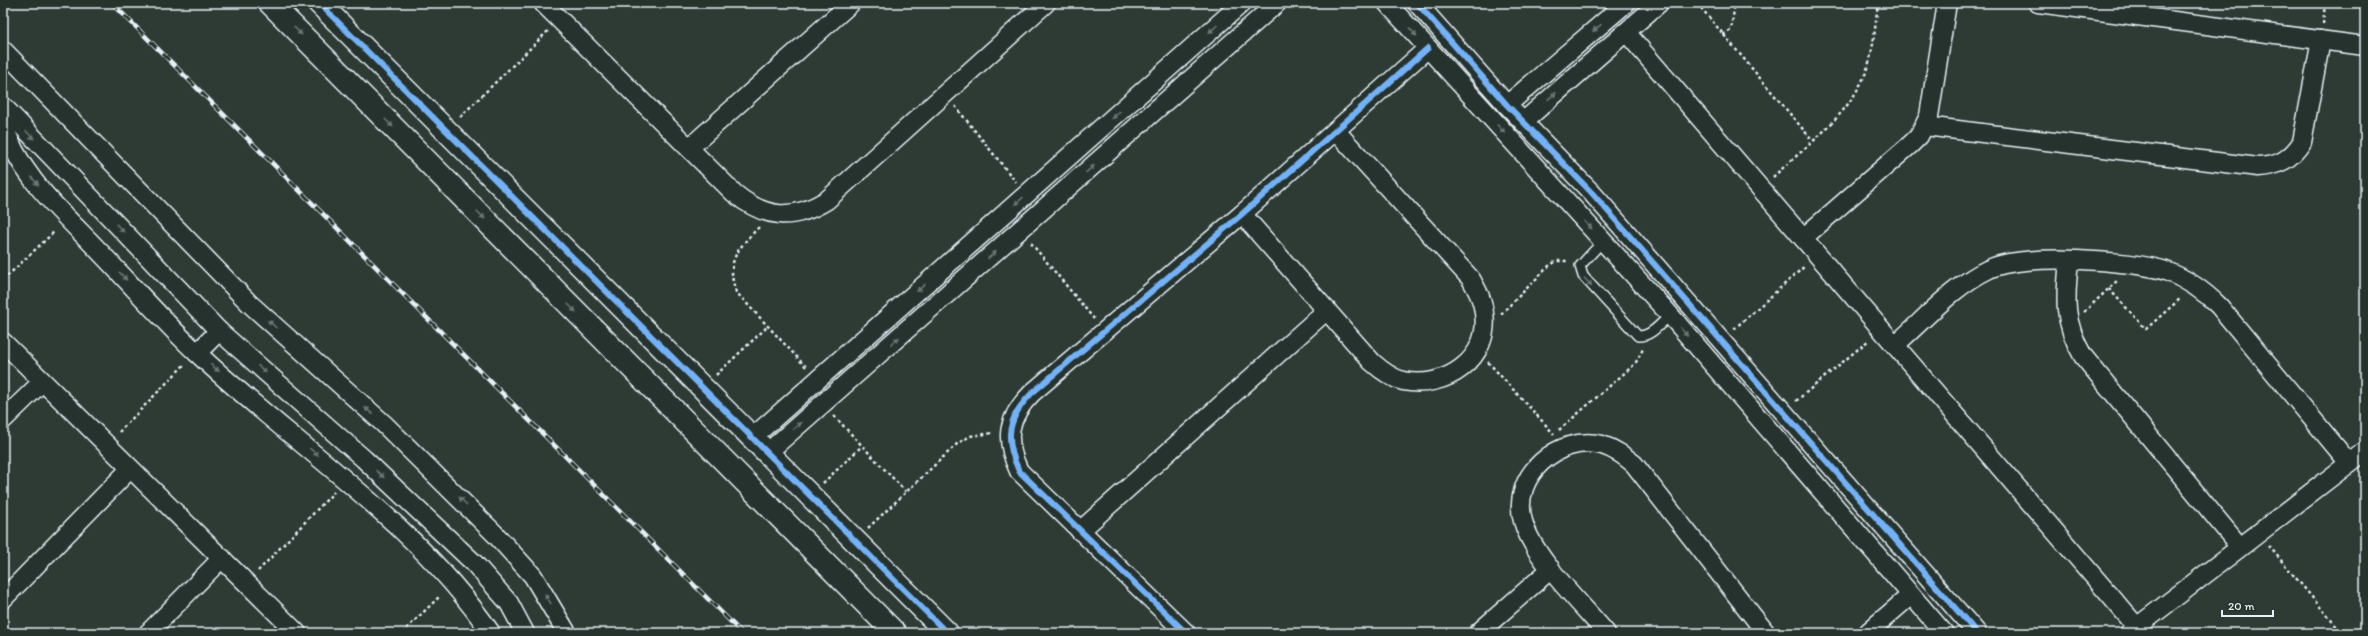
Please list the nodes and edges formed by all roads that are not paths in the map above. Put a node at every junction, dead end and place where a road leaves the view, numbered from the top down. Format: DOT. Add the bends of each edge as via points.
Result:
graph roads {
  1 [pos="270,3"];
  2 [pos="319,3"];
  3 [pos="543,3"];
  4 [pos="850,3"];
  5 [pos="1242,3"];
  6 [pos="1277,3"];
  7 [pos="1387,3"];
  8 [pos="1417,3"];
  9 [pos="1626,3"];
  10 [pos="1659,3"];
  11 [pos="1947,3"];
  12 [pos="2038,3"];
  13 [pos="1040,5"];
  14 [pos="1626,32"];
  15 [pos="2321,40"];
  16 [pos="2365,46"];
  17 [pos="1428,48"];
  18 [pos="3,50"];
  19 [pos="1561,59"];
  20 [pos="1575,77"];
  21 [pos="1507,105"];
  22 [pos="3,106"];
  23 [pos="3,122"];
  24 [pos="1523,122"];
  25 [pos="1925,126"];
  26 [pos="1336,132"];
  27 [pos="689,148"];
  28 [pos="485,170"];
  29 [pos="1592,192"];
  30 [pos="461,195"];
  31 [pos="1574,209"];
  32 [pos="1242,214"];
  33 [pos="1803,238"];
  34 [pos="1603,241"];
  35 [pos="2069,261"];
  36 [pos="1327,310"];
  37 [pos="1670,315"];
  38 [pos="219,331"];
  39 [pos="3,342"];
  40 [pos="1895,345"];
  41 [pos="197,353"];
  42 [pos="42,382"];
  43 [pos="802,393"];
  44 [pos="820,407"];
  45 [pos="3,420"];
  46 [pos="753,437"];
  47 [pos="2365,451"];
  48 [pos="768,452"];
  49 [pos="364,459"];
  50 [pos="2349,463"];
  51 [pos="130,469"];
  52 [pos="345,480"];
  53 [pos="1080,531"];
  54 [pos="2240,547"];
  55 [pos="222,558"];
  56 [pos="474,563"];
  57 [pos="1551,569"];
  58 [pos="453,583"];
  59 [pos="1911,595"];
  60 [pos="3,599"];
  61 [pos="2133,630"];
  62 [pos="148,633"];
  63 [pos="297,633"];
  64 [pos="491,633"];
  65 [pos="525,633"];
  66 [pos="566,633"];
  67 [pos="896,633"];
  68 [pos="947,633"];
  69 [pos="1186,633"];
  70 [pos="1478,633"];
  71 [pos="1606,633"];
  72 [pos="1766,633"];
  73 [pos="1867,633"];
  74 [pos="1944,633"];
  75 [pos="1977,633"];
  1 -- 30 [label="street, one-way"];
  2 -- 28 [label="street"];
  3 -- 27 [label="street"];
  4 -- 27 [label="street"];
  5 -- 43 [label="street, one-way"];
  44 -- 6 [label="street, one-way"];
  7 -- 17 [label="street, one-way"];
  8 -- 21 [label="street"];
  9 -- 19 [label="street, one-way"];
  10 -- 14 [label="street"];
  11 -- 25 [label="street" via="1932,106"];
  12 -- 15 [label="street"];
  13 -- 27 [label="street" via="828,200 801,212 772,214 758,210 746,203"];
  14 -- 20 [label="street"];
  14 -- 33 [label="street"];
  15 -- 16 [label="street"];
  15 -- 25 [label="street" via="2302,142 2289,158 2271,166 2258,167"];
  17 -- 26 [label="street"];
  17 -- 31 [label="street, one-way"];
  66 -- 18 [label="street, one-way" via="533,576 490,528 389,429 250,304"];
  19 -- 20 [label="street"];
  19 -- 21 [label="street"];
  24 -- 20 [label="street, one-way"];
  21 -- 24 [label="street"];
  22 -- 38 [label="street, one-way"];
  23 -- 41 [label="street, one-way" via="6,135 23,167"];
  24 -- 29 [label="street"];
  25 -- 33 [label="street" via="1911,144"];
  26 -- 32 [label="street"];
  26 -- 36 [label="street" via="1471,279 1480,295 1485,313 1484,332 1477,350 1466,365 1452,375 1436,382 1401,381 1385,373 1372,362"];
  28 -- 30 [label="street"];
  28 -- 46 [label="street"];
  29 -- 31 [label="street"];
  29 -- 75 [label="street"];
  30 -- 67 [label="street, one-way"];
  31 -- 34 [label="street, one-way"];
  32 -- 36 [label="street"];
  32 -- 53 [label="street" via="1103,330 1019,406 1012,421 1009,439 1012,456 1019,471"];
  33 -- 40 [label="street"];
  34 -- 37 [label="street"];
  34 -- 37 [label="lane, one-way" via="1580,266 1580,271 1633,332 1638,336 1644,336"];
  35 -- 40 [label="street" via="2034,259 2012,261 1991,268 1971,278"];
  35 -- 50 [label="street" via="2135,265 2166,272 2195,286 2219,306"];
  35 -- 54 [label="street" via="2066,294 2069,326 2083,356"];
  36 -- 53 [label="street"];
  37 -- 59 [label="street, one-way"];
  38 -- 41 [label="street"];
  38 -- 49 [label="street, one-way"];
  39 -- 42 [label="street"];
  40 -- 61 [label="street"];
  41 -- 52 [label="street, one-way"];
  42 -- 45 [label="street"];
  42 -- 51 [label="street"];
  43 -- 44 [label="street"];
  43 -- 46 [label="street"];
  48 -- 44 [label="street, one-way"];
  46 -- 48 [label="street"];
  47 -- 50 [label="street"];
  48 -- 68 [label="street"];
  49 -- 52 [label="street"];
  49 -- 56 [label="street, one-way"];
  50 -- 54 [label="street"];
  51 -- 55 [label="street"];
  51 -- 60 [label="street"];
  52 -- 58 [label="street" via="400,528"];
  53 -- 69 [label="street"];
  54 -- 61 [label="street"];
  55 -- 62 [label="street"];
  55 -- 63 [label="street"];
  56 -- 58 [label="street"];
  56 -- 65 [label="street" via="509,603"];
  57 -- 70 [label="street"];
  57 -- 71 [label="street"];
  57 -- 72 [label="street" via="1528,537 1522,519 1526,483 1536,467 1560,440 1602,445 1619,452 1634,464"];
  58 -- 64 [label="street"];
  59 -- 73 [label="street"];
  59 -- 74 [label="street"];
}
